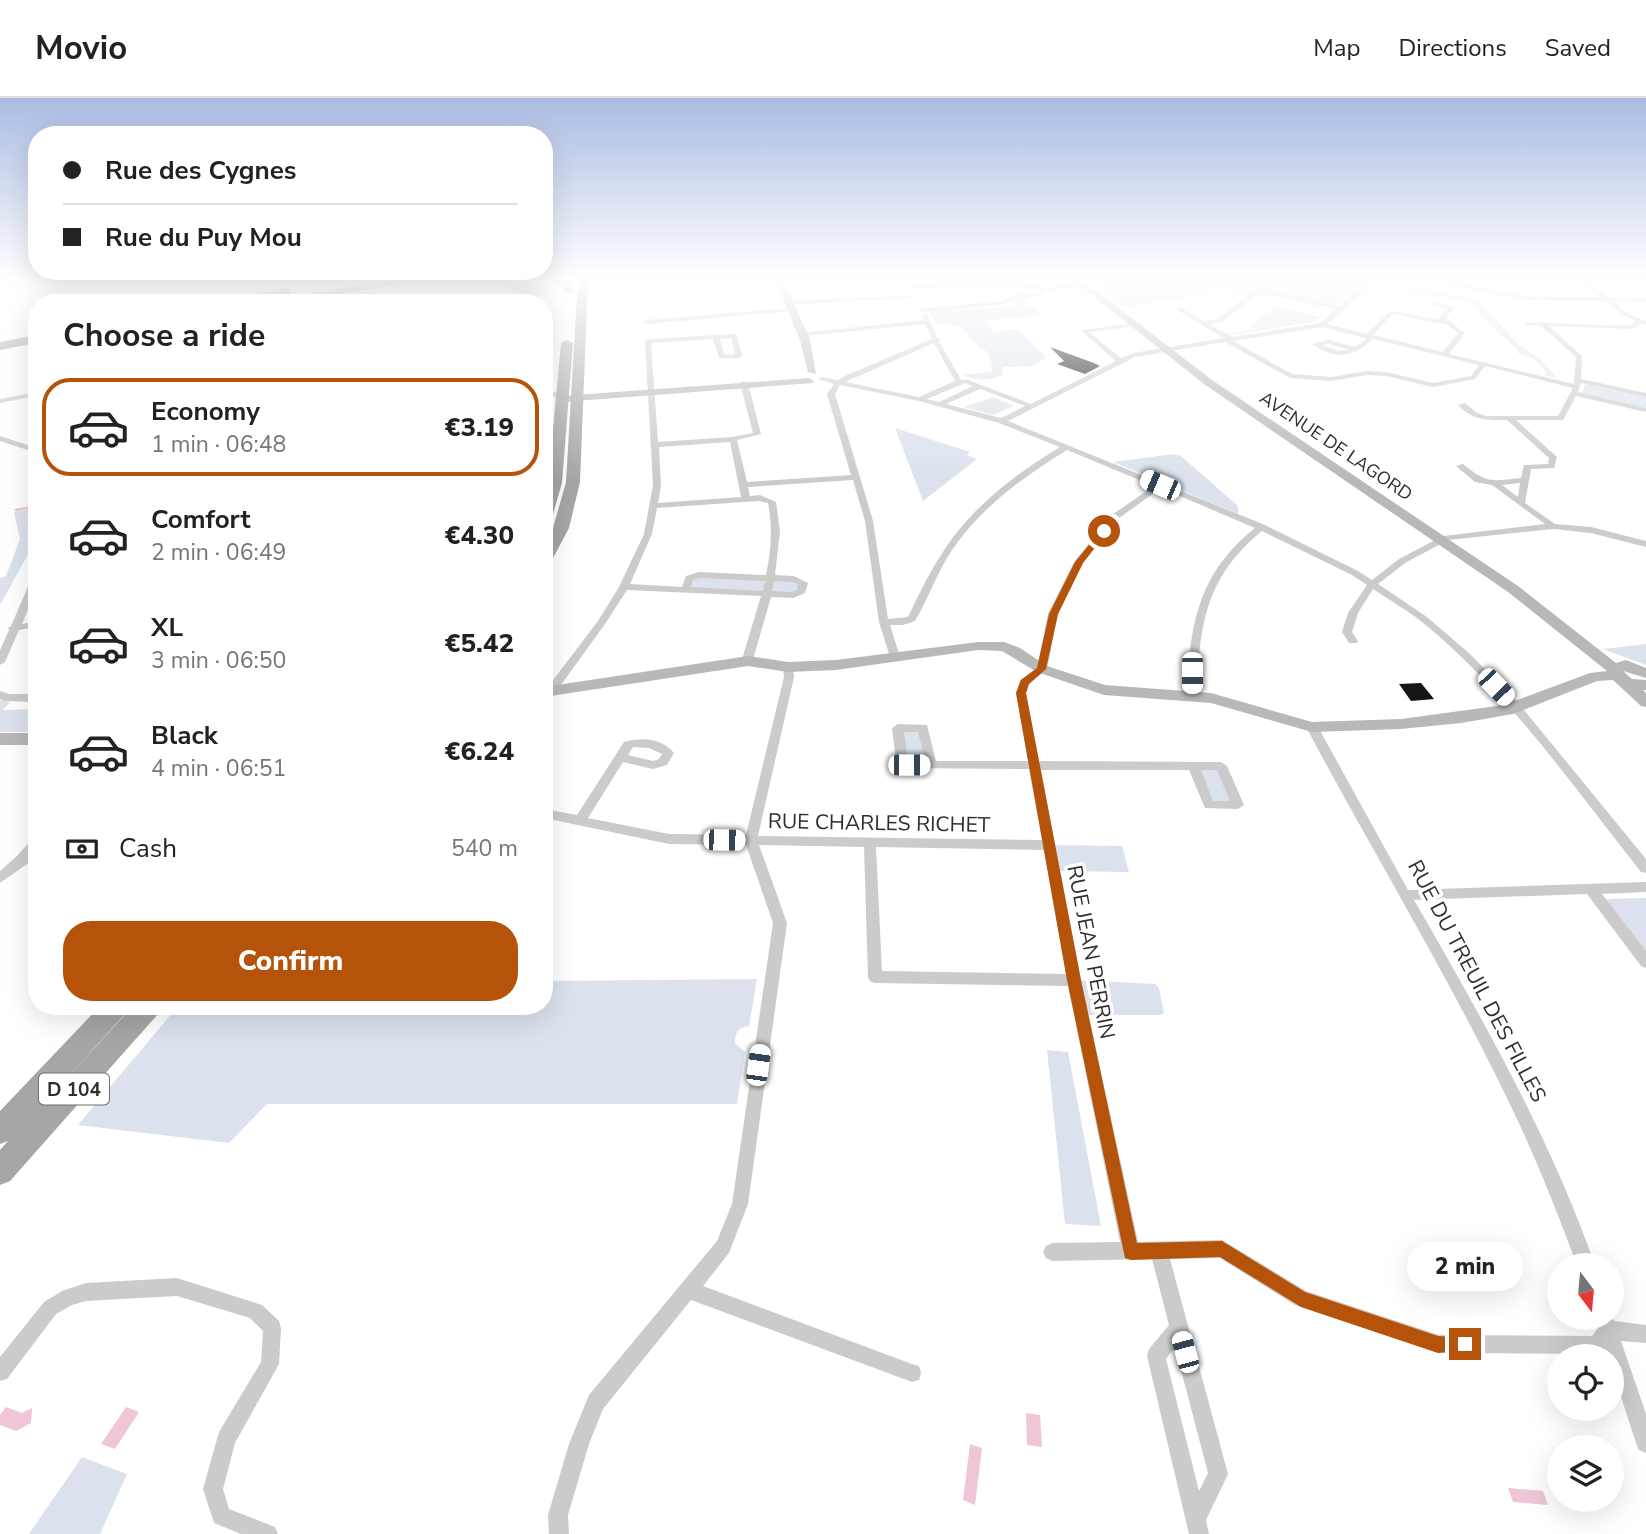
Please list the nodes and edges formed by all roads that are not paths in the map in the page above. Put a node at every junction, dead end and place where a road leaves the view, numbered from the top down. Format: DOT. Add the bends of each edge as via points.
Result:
graph roads {
  1 [pos="567,346"];
  2 [pos="580,346"];
  3 [pos="648,346"];
  4 [pos="806,346"];
  5 [pos="921,346"];
  6 [pos="942,346"];
  7 [pos="1102,346"];
  8 [pos="1163,346"];
  9 [pos="1187,346"];
  10 [pos="1238,346"];
  11 [pos="1317,346"];
  12 [pos="1344,346"];
  13 [pos="1363,346"];
  14 [pos="1405,346"];
  15 [pos="1451,346"];
  16 [pos="1568,346"];
  17 [pos="1167,349"];
  18 [pos="1359,350"];
  19 [pos="1444,355"];
  20 [pos="1120,361"];
  21 [pos="1483,364"];
  22 [pos="812,377"];
  23 [pos="958,379"];
  24 [pos="744,384"];
  25 [pos="837,384"];
  26 [pos="980,386"];
  27 [pos="1577,387"];
  28 [pos="651,391"];
  29 [pos="28,396"];
  30 [pos="578,396"];
  31 [pos="1646,396"];
  32 [pos="553,397"];
  33 [pos="563,397"];
  34 [pos="920,399"];
  35 [pos="0,401"];
  36 [pos="940,404"];
  37 [pos="1462,405"];
  38 [pos="1031,406"];
  39 [pos="1646,410"];
  40 [pos="1509,418"];
  41 [pos="1002,421"];
  42 [pos="0,438"];
  43 [pos="733,439"];
  44 [pos="654,445"];
  45 [pos="1066,446"];
  46 [pos="28,448"];
  47 [pos="1460,466"];
  48 [pos="855,477"];
  49 [pos="1525,480"];
  50 [pos="1495,484"];
  51 [pos="743,485"];
  52 [pos="1160,485"];
  53 [pos="553,489"];
  54 [pos="746,499"];
  55 [pos="1521,504"];
  56 [pos="655,506"];
  57 [pos="1553,526"];
  58 [pos="1262,527"];
  59 [pos="1440,540"];
  60 [pos="553,543"];
  61 [pos="1646,544"];
  62 [pos="771,578"];
  63 [pos="1372,584"];
  64 [pos="624,587"];
  65 [pos="686,590"];
  66 [pos="766,593"];
  67 [pos="28,596"];
  68 [pos="884,622"];
  69 [pos="28,626"];
  70 [pos="13,628"];
  71 [pos="1353,641"];
  72 [pos="895,657"];
  73 [pos="748,661"];
  74 [pos="0,662"];
  75 [pos="788,667"];
  76 [pos="1042,669"];
  77 [pos="1619,673"];
  78 [pos="553,685"];
  79 [pos="1644,689"];
  80 [pos="553,694"];
  81 [pos="0,695"];
  82 [pos="1192,696"];
  83 [pos="28,698"];
  84 [pos="1515,707"];
  85 [pos="1312,727"];
  86 [pos="0,738"];
  87 [pos="28,739"];
  88 [pos="621,757"];
  89 [pos="926,765"];
  90 [pos="1037,766"];
  91 [pos="1193,766"];
  92 [pos="553,815"];
  93 [pos="580,821"];
  94 [pos="751,841"];
  95 [pos="870,843"];
  96 [pos="1048,845"];
  97 [pos="28,852"];
  98 [pos="1646,868"];
  99 [pos="0,878"];
  100 [pos="1646,887"];
  101 [pos="1591,889"];
  102 [pos="1407,895"];
  103 [pos="1646,962"];
  104 [pos="1074,980"];
  105 [pos="108,1015"];
  106 [pos="141,1015"];
  107 [pos="0,1131"];
  108 [pos="0,1171"];
  109 [pos="1159,1251"];
  110 [pos="1052,1252"];
  111 [pos="1131,1252"];
  112 [pos="1581,1253"];
  113 [pos="687,1290"];
  114 [pos="1179,1328"];
  115 [pos="1624,1328"];
  116 [pos="1603,1330"];
  117 [pos="1608,1330"];
  118 [pos="1646,1334"];
  119 [pos="0,1372"];
  120 [pos="912,1373"];
  121 [pos="1646,1443"];
  122 [pos="1197,1526"];
  123 [pos="556,1531"];
  124 [pos="268,1534"];
  1 -- 33 [label="main road"];
  2 -- 30 [label="main road"];
  3 -- 28 [label="street"];
  4 -- 22 [label="street"];
  5 -- 25 [label="street"];
  6 -- 23 [label="street"];
  7 -- 20 [label="street"];
  8 -- 17 [label="street, AVENUE DE LAGORD"];
  9 -- 17 [label="street"];
  10 -- 21 [label="street" via="1290,376 1331,379 1376,373 1433,385 1473,378"];
  11 -- 18 [label="street" via="1333,354"];
  12 -- 18 [label="street"];
  13 -- 18 [label="street"];
  14 -- 19 [label="street"];
  15 -- 19 [label="street"];
  16 -- 27 [label="street" via="1579,356"];
  17 -- 20 [label="street"];
  17 -- 59 [label="street, AVENUE DE LAGORD" via="1208,382"];
  19 -- 21 [label="street"];
  20 -- 38 [label="street"];
  21 -- 27 [label="street"];
  22 -- 24 [label="street"];
  22 -- 25 [label="street"];
  23 -- 26 [label="street"];
  23 -- 34 [label="street"];
  24 -- 28 [label="street"];
  24 -- 43 [label="street" via="757,434"];
  25 -- 34 [label="street"];
  25 -- 48 [label="street" via="831,394"];
  26 -- 36 [label="street"];
  26 -- 38 [label="street"];
  27 -- 31 [label="street"];
  27 -- 39 [label="street"];
  27 -- 40 [label="street" via="1560,418"];
  28 -- 30 [label="street"];
  28 -- 44 [label="street"];
  29 -- 35 [label="street"];
  30 -- 33 [label="street"];
  30 -- 60 [label="main road" via="571,493"];
  32 -- 33 [label="street"];
  33 -- 53 [label="main road"];
  34 -- 36 [label="street"];
  36 -- 41 [label="street"];
  37 -- 40 [label="street" via="1474,415"];
  38 -- 41 [label="street"];
  40 -- 49 [label="street" via="1553,457 1551,466 1527,467"];
  41 -- 45 [label="street"];
  42 -- 46 [label="street"];
  43 -- 44 [label="street"];
  43 -- 51 [label="street"];
  44 -- 56 [label="street"];
  45 -- 52 [label="street"];
  45 -- 68 [label="street" via="1024,473 973,518 953,542 912,619"];
  47 -- 50 [label="street" via="1478,480"];
  48 -- 51 [label="street"];
  48 -- 68 [label="street" via="869,520"];
  49 -- 50 [label="street"];
  49 -- 55 [label="street"];
  50 -- 55 [label="street"];
  51 -- 54 [label="street"];
  52 -- 58 [label="street"];
  52 -- 76 [label="street" via="1116,516 1079,562 1053,614"];
  54 -- 56 [label="street"];
  54 -- 62 [label="street" via="764,498 773,504"];
  55 -- 57 [label="street"];
  56 -- 64 [label="street"];
  57 -- 59 [label="street"];
  57 -- 61 [label="street"];
  58 -- 63 [label="street"];
  58 -- 82 [label="street" via="1227,563 1205,601 1192,650"];
  59 -- 63 [label="street"];
  59 -- 77 [label="street, AVENUE DE LAGORD" via="1513,589"];
  62 -- 65 [label="street" via="693,576"];
  62 -- 66 [label="street"];
  62 -- 66 [label="street" via="802,580 802,591"];
  63 -- 71 [label="street" via="1350,623 1347,632"];
  63 -- 84 [label="street" via="1446,638"];
  64 -- 65 [label="street"];
  64 -- 78 [label="street"];
  65 -- 66 [label="street"];
  66 -- 73 [label="street"];
  67 -- 70 [label="street"];
  68 -- 72 [label="street"];
  69 -- 70 [label="street"];
  70 -- 74 [label="street"];
  72 -- 75 [label="street"];
  72 -- 76 [label="street" via="1004,647"];
  73 -- 75 [label="street"];
  73 -- 80 [label="street"];
  75 -- 94 [label="street"];
  76 -- 82 [label="street" via="1104,690"];
  76 -- 90 [label="street, RUE JEAN PERRIN" via="1024,682 1021,693"];
  77 -- 79 [label="street, AVENUE DE LAGORD"];
  77 -- 79 [label="street"];
  77 -- 84 [label="street" via="1595,676"];
  81 -- 83 [label="street"];
  82 -- 85 [label="street" via="1230,702"];
  84 -- 85 [label="street" via="1424,722"];
  84 -- 98 [label="street"];
  85 -- 102 [label="street, RUE DU TREUIL DES FILLES"];
  86 -- 87 [label="street"];
  88 -- 93 [label="street"];
  89 -- 90 [label="street"];
  90 -- 91 [label="street"];
  90 -- 96 [label="street, RUE JEAN PERRIN"];
  92 -- 93 [label="street, RUE CHARLES RICHET"];
  93 -- 94 [label="street, RUE CHARLES RICHET" via="669,839"];
  94 -- 95 [label="street, RUE CHARLES RICHET"];
  94 -- 113 [label="street" via="780,923 740,1204 723,1247"];
  95 -- 96 [label="street, RUE CHARLES RICHET"];
  95 -- 104 [label="street" via="875,977"];
  96 -- 104 [label="street, RUE JEAN PERRIN"];
  97 -- 99 [label="street"];
  100 -- 101 [label="street"];
  101 -- 102 [label="street"];
  101 -- 103 [label="street"];
  102 -- 112 [label="street, RUE DU TREUIL DES FILLES" via="1528,1124"];
  104 -- 111 [label="street, RUE JEAN PERRIN"];
  105 -- 107 [label="main road, D 104"];
  106 -- 108 [label="main road, D 104"];
  109 -- 111 [label="street"];
  109 -- 114 [label="street"];
  109 -- 116 [label="street" via="1222,1249 1301,1299 1438,1344 1596,1345"];
  110 -- 111 [label="street"];
  113 -- 120 [label="street"];
  113 -- 123 [label="street" via="596,1402 579,1444"];
  114 -- 122 [label="street" via="1218,1475"];
  114 -- 122 [label="street" via="1156,1356"];
  115 -- 118 [label="street"];
  117 -- 121 [label="street"];
  119 -- 124 [label="street" via="50,1308 86,1292 177,1287 256,1311 272,1328 270,1364 226,1439 213,1489 221,1516"];
}
